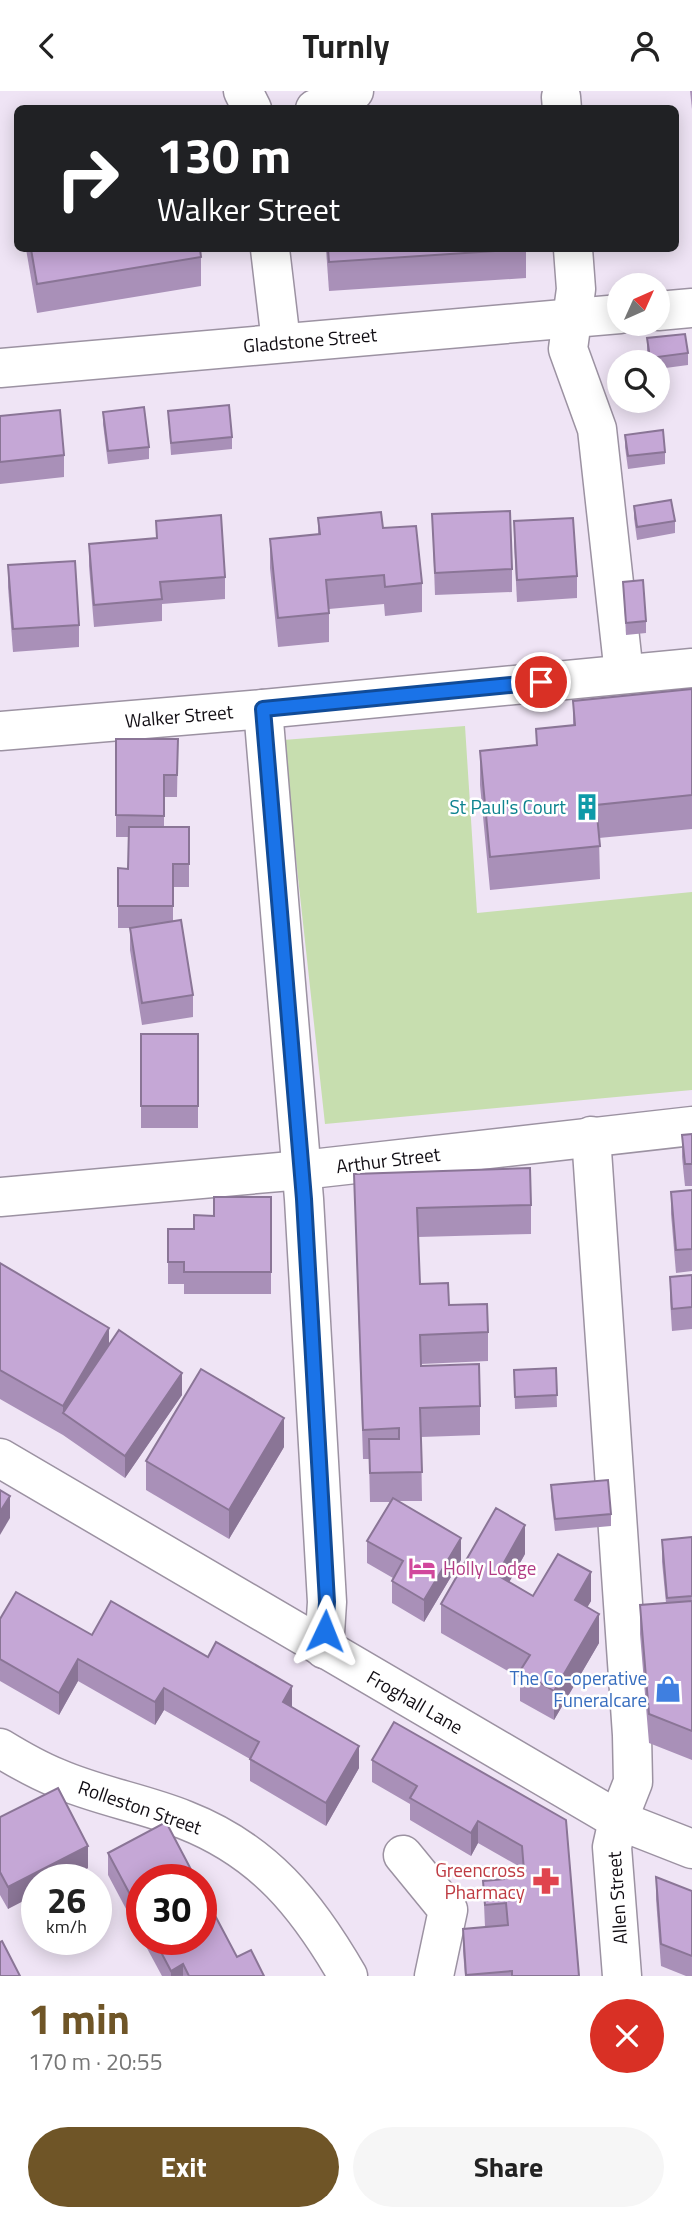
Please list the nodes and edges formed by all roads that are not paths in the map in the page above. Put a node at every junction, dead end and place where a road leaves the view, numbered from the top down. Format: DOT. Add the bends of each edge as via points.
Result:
graph roads {
  1 [pos="354,91"];
  2 [pos="324,105"];
  3 [pos="270,252"];
  4 [pos="573,252"];
  5 [pos="692,308"];
  6 [pos="670,310"];
  7 [pos="607,315"];
  8 [pos="572,319"];
  9 [pos="281,342"];
  10 [pos="0,368"];
  11 [pos="692,667"];
  12 [pos="624,674"];
  13 [pos="263,709"];
  14 [pos="0,731"];
  15 [pos="692,1126"];
  16 [pos="591,1136"];
  17 [pos="302,1170"];
  18 [pos="0,1198"];
  19 [pos="0,1458"];
  20 [pos="324,1649"];
  21 [pos="0,1748"];
  22 [pos="618,1820"];
  23 [pos="692,1849"];
  24 [pos="403,1855"];
  25 [pos="348,1976"];
  26 [pos="433,1976"];
  27 [pos="622,1976"];
  1 -- 2 [label="street"];
  3 -- 9 [label="street"];
  4 -- 8 [label="street"];
  5 -- 6 [label="street"];
  7 -- 8 [label="street, Gladstone Street"];
  8 -- 9 [label="street, Gladstone Street"];
  8 -- 12 [label="street" via="568,349 597,429"];
  9 -- 10 [label="street, Gladstone Street"];
  11 -- 12 [label="street, Walker Street"];
  12 -- 13 [label="street, Walker Street"];
  13 -- 14 [label="street, Walker Street"];
  13 -- 17 [label="street"];
  15 -- 16 [label="street, Arthur Street"];
  16 -- 17 [label="street, Arthur Street"];
  16 -- 22 [label="street, Allen Street" via="632,1735 633,1782"];
  17 -- 18 [label="street, Arthur Street"];
  17 -- 20 [label="street" via="327,1602"];
  19 -- 20 [label="street, Froghall Lane"];
  20 -- 22 [label="street, Froghall Lane"];
  21 -- 25 [label="street, Rolleston Street" via="58,1779 186,1820 232,1843 271,1872 304,1906"];
  22 -- 23 [label="street, Froghall Lane"];
  22 -- 27 [label="street, Allen Street" via="612,1847"];
  24 -- 26 [label="street" via="449,1910"];
}
